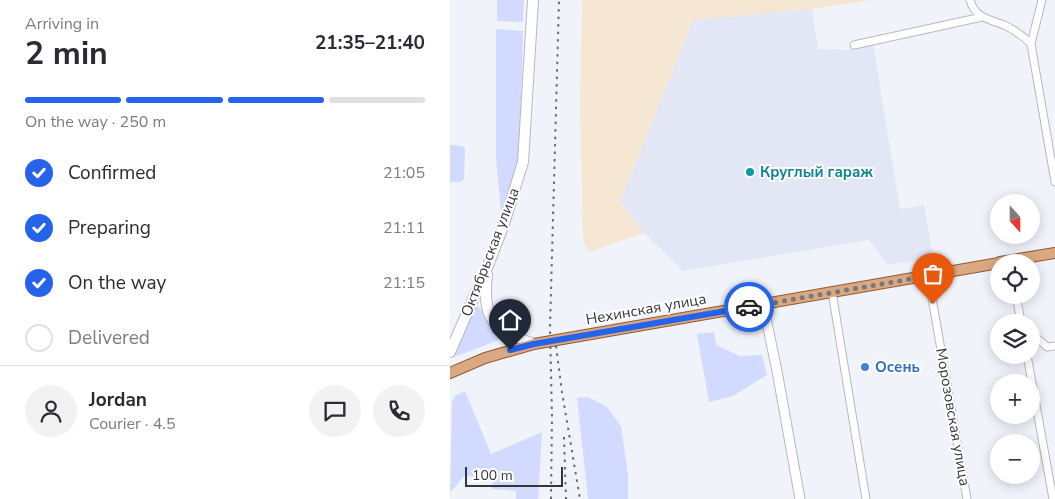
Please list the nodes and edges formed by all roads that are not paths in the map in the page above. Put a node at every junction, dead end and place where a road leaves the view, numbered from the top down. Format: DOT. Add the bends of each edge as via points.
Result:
graph roads {
  1 [pos="533,0"];
  2 [pos="970,0"];
  3 [pos="1042,0"];
  4 [pos="982,17"];
  5 [pos="1031,44"];
  6 [pos="854,45"];
  7 [pos="1055,182"];
  8 [pos="1055,253"];
  9 [pos="1040,256"];
  10 [pos="489,263"];
  11 [pos="990,265"];
  12 [pos="928,276"];
  13 [pos="832,292"];
  14 [pos="763,304"];
  15 [pos="1040,341"];
  16 [pos="534,344"];
  17 [pos="1055,346"];
  18 [pos="450,352"];
  19 [pos="1029,364"];
  20 [pos="450,373"];
  21 [pos="800,499"];
  22 [pos="866,499"];
  23 [pos="966,499"];
  24 [pos="1053,499"];
  1 -- 10 [label="main road, Октябрьская улица" via="523,162"];
  2 -- 4 [label="street"];
  3 -- 5 [label="street"];
  4 -- 5 [label="street" via="1018,32"];
  4 -- 6 [label="street"];
  5 -- 7 [label="street"];
  8 -- 9 [label="main road, Нехинская улица"];
  10 -- 16 [label="main road" via="488,312 494,323 508,334"];
  10 -- 18 [label="main road, Октябрьская улица"];
  11 -- 12 [label="main road, Нехинская улица"];
  12 -- 13 [label="main road, Нехинская улица"];
  12 -- 23 [label="street, Морозовская улица"];
  13 -- 14 [label="main road, Нехинская улица"];
  13 -- 22 [label="street"];
  14 -- 16 [label="main road, Нехинская улица"];
  14 -- 21 [label="street"];
  15 -- 17 [label="street" via="1047,347"];
  16 -- 20 [label="main road, Нехинская улица"];
  19 -- 24 [label="street"];
}
